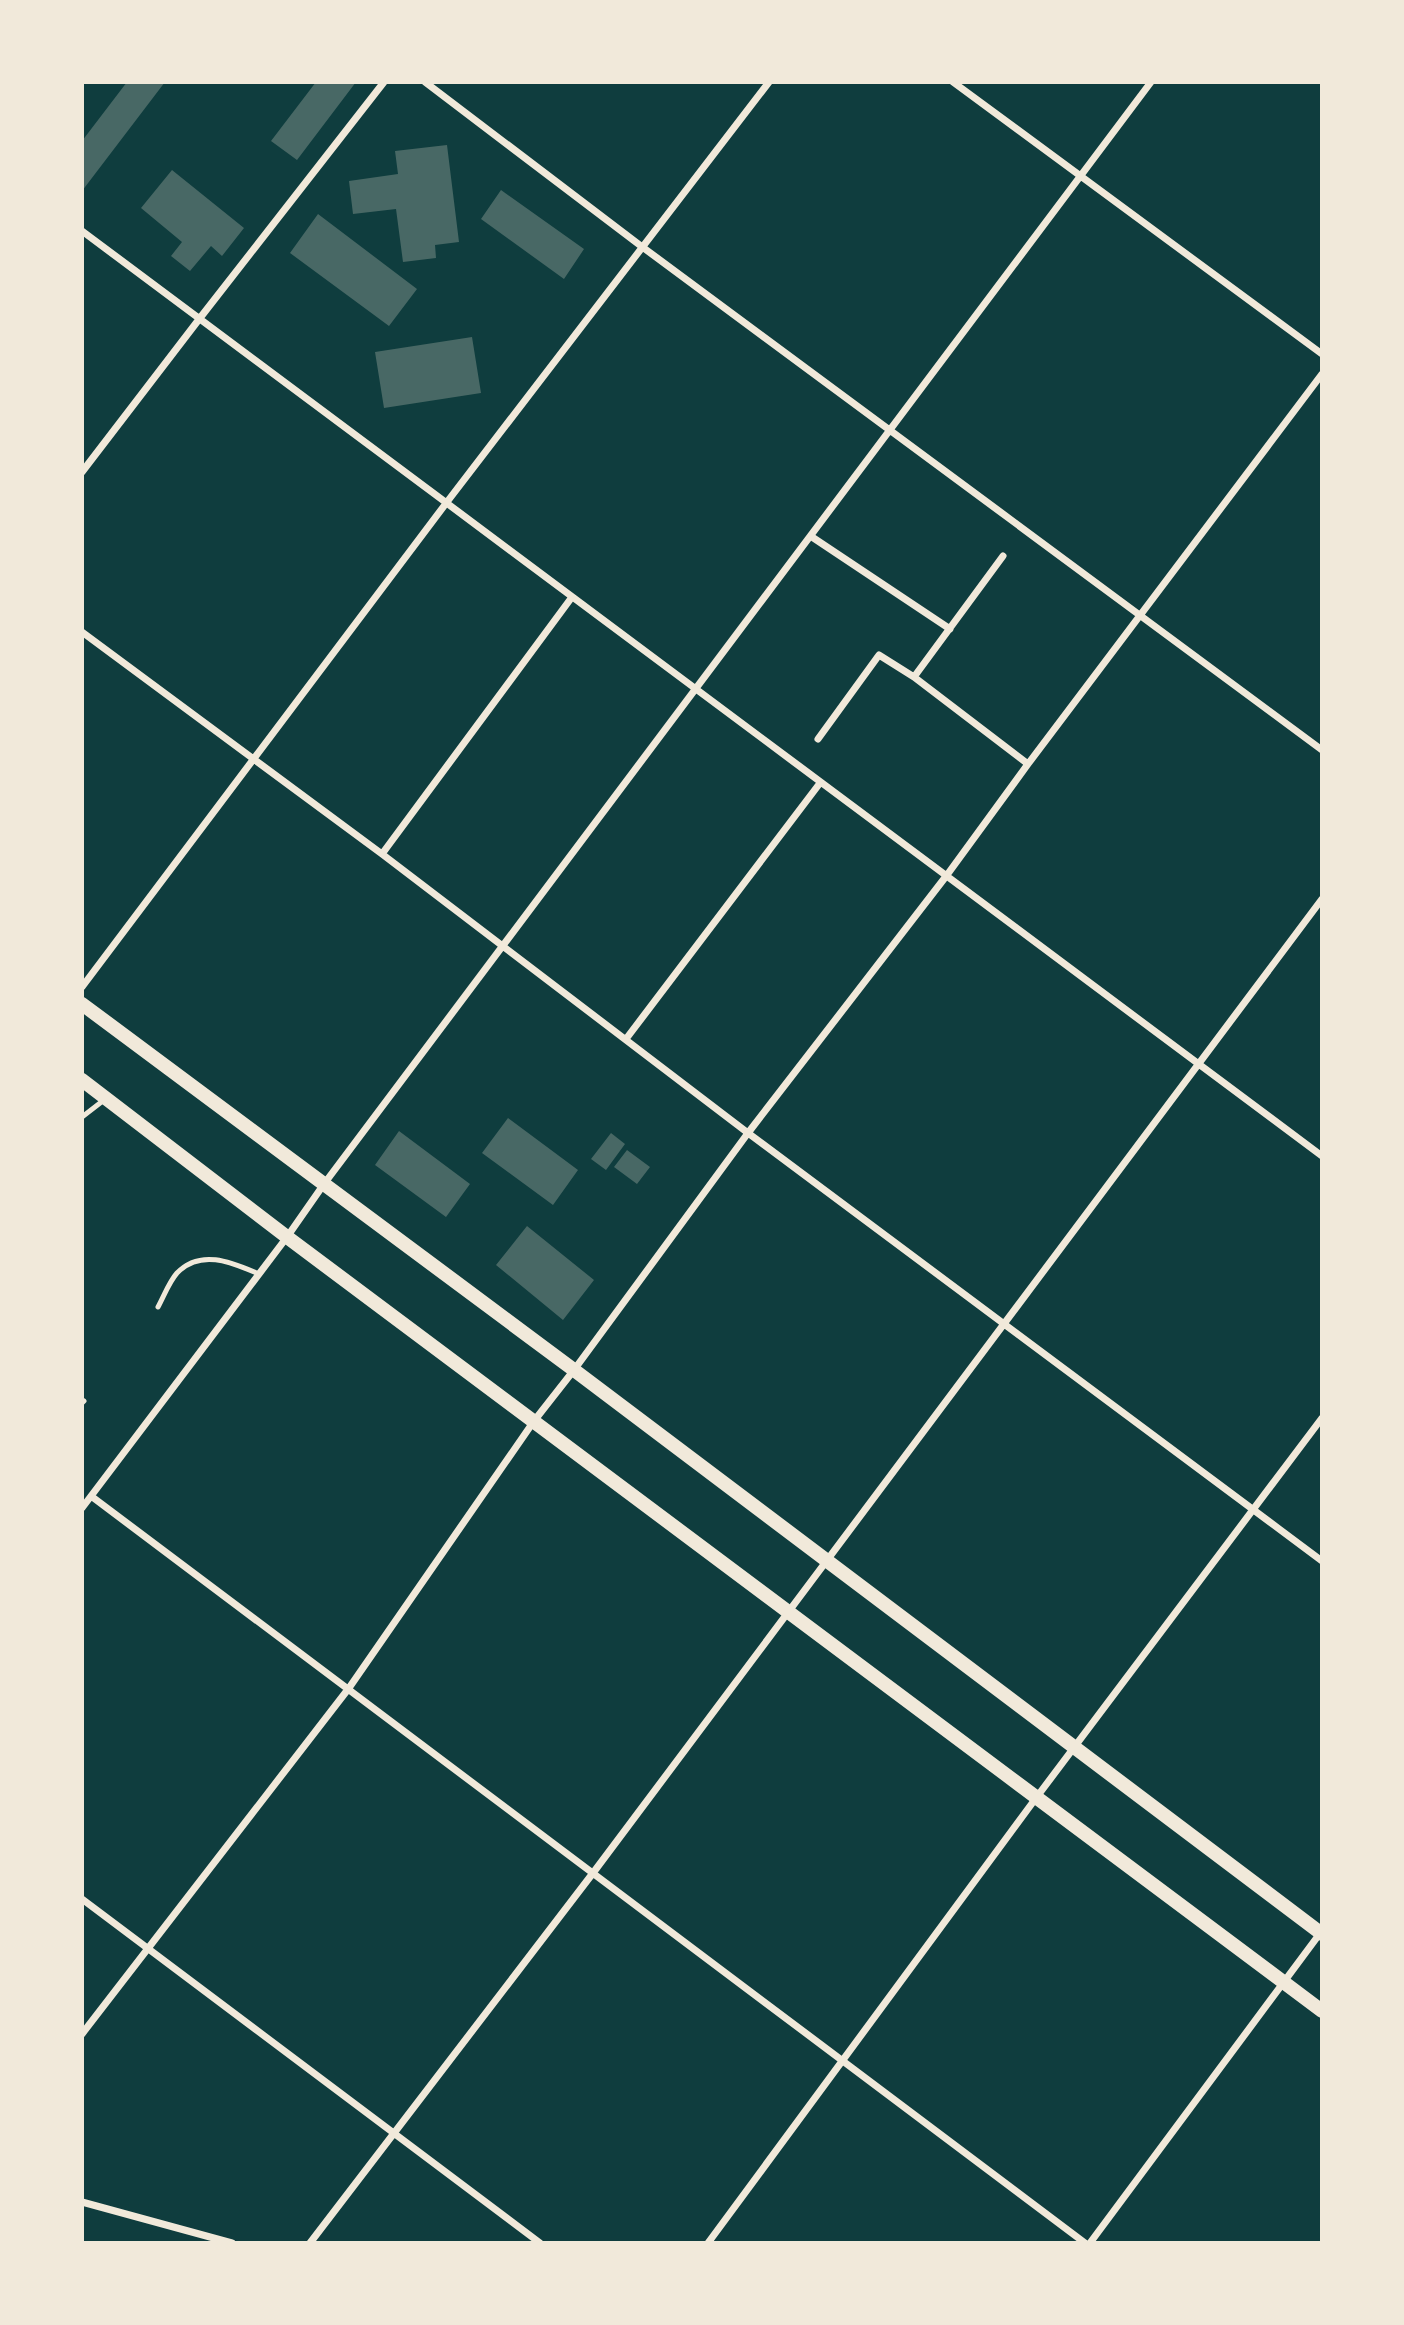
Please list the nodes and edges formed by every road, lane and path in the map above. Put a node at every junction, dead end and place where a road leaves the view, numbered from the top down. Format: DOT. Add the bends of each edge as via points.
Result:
graph roads {
  1 [pos="384,82"];
  2 [pos="425,82"];
  3 [pos="769,82"];
  4 [pos="953,82"];
  5 [pos="1151,82"];
  6 [pos="1081,176"];
  7 [pos="82,231"];
  8 [pos="641,246"];
  9 [pos="200,318"];
  10 [pos="1322,354"];
  11 [pos="1322,374"];
  12 [pos="891,429"];
  13 [pos="82,472"];
  14 [pos="447,502"];
  15 [pos="813,537"];
  16 [pos="1003,555"];
  17 [pos="572,597"];
  18 [pos="1140,615"];
  19 [pos="950,629"];
  20 [pos="82,632"];
  21 [pos="914,677"];
  22 [pos="696,688"];
  23 [pos="818,739"];
  24 [pos="1322,750"];
  25 [pos="254,760"];
  26 [pos="1028,764"];
  27 [pos="820,783"];
  28 [pos="382,854"];
  29 [pos="947,875"];
  30 [pos="1322,899"];
  31 [pos="502,947"];
  32 [pos="82,986"];
  33 [pos="82,1004"];
  34 [pos="626,1039"];
  35 [pos="1199,1066"];
  36 [pos="82,1080"];
  37 [pos="107,1098"];
  38 [pos="82,1117"];
  39 [pos="747,1133"];
  40 [pos="1322,1157"];
  41 [pos="324,1184"];
  42 [pos="287,1237"];
  43 [pos="259,1274"];
  44 [pos="158,1307"];
  45 [pos="1004,1323"];
  46 [pos="574,1370"];
  47 [pos="1322,1418"];
  48 [pos="534,1421"];
  49 [pos="91,1496"];
  50 [pos="82,1508"];
  51 [pos="1253,1509"];
  52 [pos="825,1560"];
  53 [pos="1322,1561"];
  54 [pos="789,1613"];
  55 [pos="349,1688"];
  56 [pos="1074,1748"];
  57 [pos="1036,1798"];
  58 [pos="593,1873"];
  59 [pos="82,1899"];
  60 [pos="1321,1933"];
  61 [pos="148,1949"];
  62 [pos="1283,1982"];
  63 [pos="1322,2011"];
  64 [pos="82,2034"];
  65 [pos="842,2062"];
  66 [pos="394,2133"];
  67 [pos="82,2202"];
  68 [pos="232,2243"];
  69 [pos="310,2243"];
  70 [pos="540,2243"];
  71 [pos="708,2243"];
  72 [pos="1088,2243"];
  1 -- 9 [label="street"];
  2 -- 8 [label="street"];
  3 -- 8 [label="street"];
  4 -- 6 [label="street"];
  5 -- 6 [label="street"];
  6 -- 10 [label="street"];
  6 -- 12 [label="street"];
  7 -- 9 [label="street"];
  8 -- 12 [label="street"];
  8 -- 14 [label="street"];
  9 -- 13 [label="street"];
  9 -- 14 [label="street"];
  11 -- 18 [label="street"];
  12 -- 15 [label="street"];
  12 -- 18 [label="street"];
  14 -- 17 [label="street"];
  14 -- 25 [label="street"];
  15 -- 19 [label="street"];
  15 -- 22 [label="street"];
  16 -- 19 [label="street"];
  17 -- 22 [label="street"];
  17 -- 28 [label="street"];
  18 -- 24 [label="street"];
  18 -- 26 [label="street"];
  19 -- 21 [label="street"];
  20 -- 25 [label="street"];
  21 -- 23 [label="street" via="879,655"];
  21 -- 26 [label="street"];
  22 -- 27 [label="street"];
  22 -- 31 [label="street"];
  25 -- 28 [label="street"];
  25 -- 32 [label="street"];
  26 -- 29 [label="street"];
  27 -- 29 [label="street"];
  27 -- 34 [label="street"];
  28 -- 31 [label="street"];
  29 -- 35 [label="street"];
  29 -- 39 [label="street"];
  30 -- 35 [label="street"];
  31 -- 34 [label="street"];
  31 -- 41 [label="street"];
  33 -- 41 [label="main road"];
  34 -- 39 [label="street"];
  35 -- 40 [label="street"];
  35 -- 45 [label="street"];
  36 -- 37 [label="main road"];
  37 -- 38 [label="lane"];
  37 -- 42 [label="main road"];
  39 -- 45 [label="street"];
  39 -- 46 [label="street"];
  41 -- 42 [label="street"];
  41 -- 46 [label="main road"];
  42 -- 43 [label="street"];
  42 -- 48 [label="main road"];
  43 -- 44 [label="lane" via="225,1259 198,1260 177,1273"];
  43 -- 49 [label="street"];
  45 -- 51 [label="street"];
  45 -- 52 [label="street"];
  46 -- 48 [label="street"];
  46 -- 52 [label="main road"];
  47 -- 51 [label="street"];
  48 -- 54 [label="main road"];
  48 -- 55 [label="street"];
  49 -- 50 [label="street"];
  49 -- 55 [label="street"];
  51 -- 53 [label="street"];
  51 -- 56 [label="street"];
  52 -- 54 [label="street"];
  52 -- 56 [label="main road"];
  54 -- 57 [label="main road"];
  54 -- 58 [label="street"];
  55 -- 58 [label="street"];
  55 -- 61 [label="street"];
  56 -- 57 [label="street"];
  56 -- 60 [label="main road"];
  57 -- 62 [label="main road"];
  57 -- 65 [label="street"];
  58 -- 65 [label="street"];
  58 -- 66 [label="street"];
  59 -- 61 [label="street"];
  60 -- 62 [label="street"];
  61 -- 64 [label="street"];
  61 -- 66 [label="street"];
  62 -- 63 [label="main road"];
  62 -- 72 [label="street"];
  65 -- 71 [label="street"];
  65 -- 72 [label="street"];
  66 -- 69 [label="street"];
  66 -- 70 [label="street"];
  67 -- 68 [label="street"];
}
